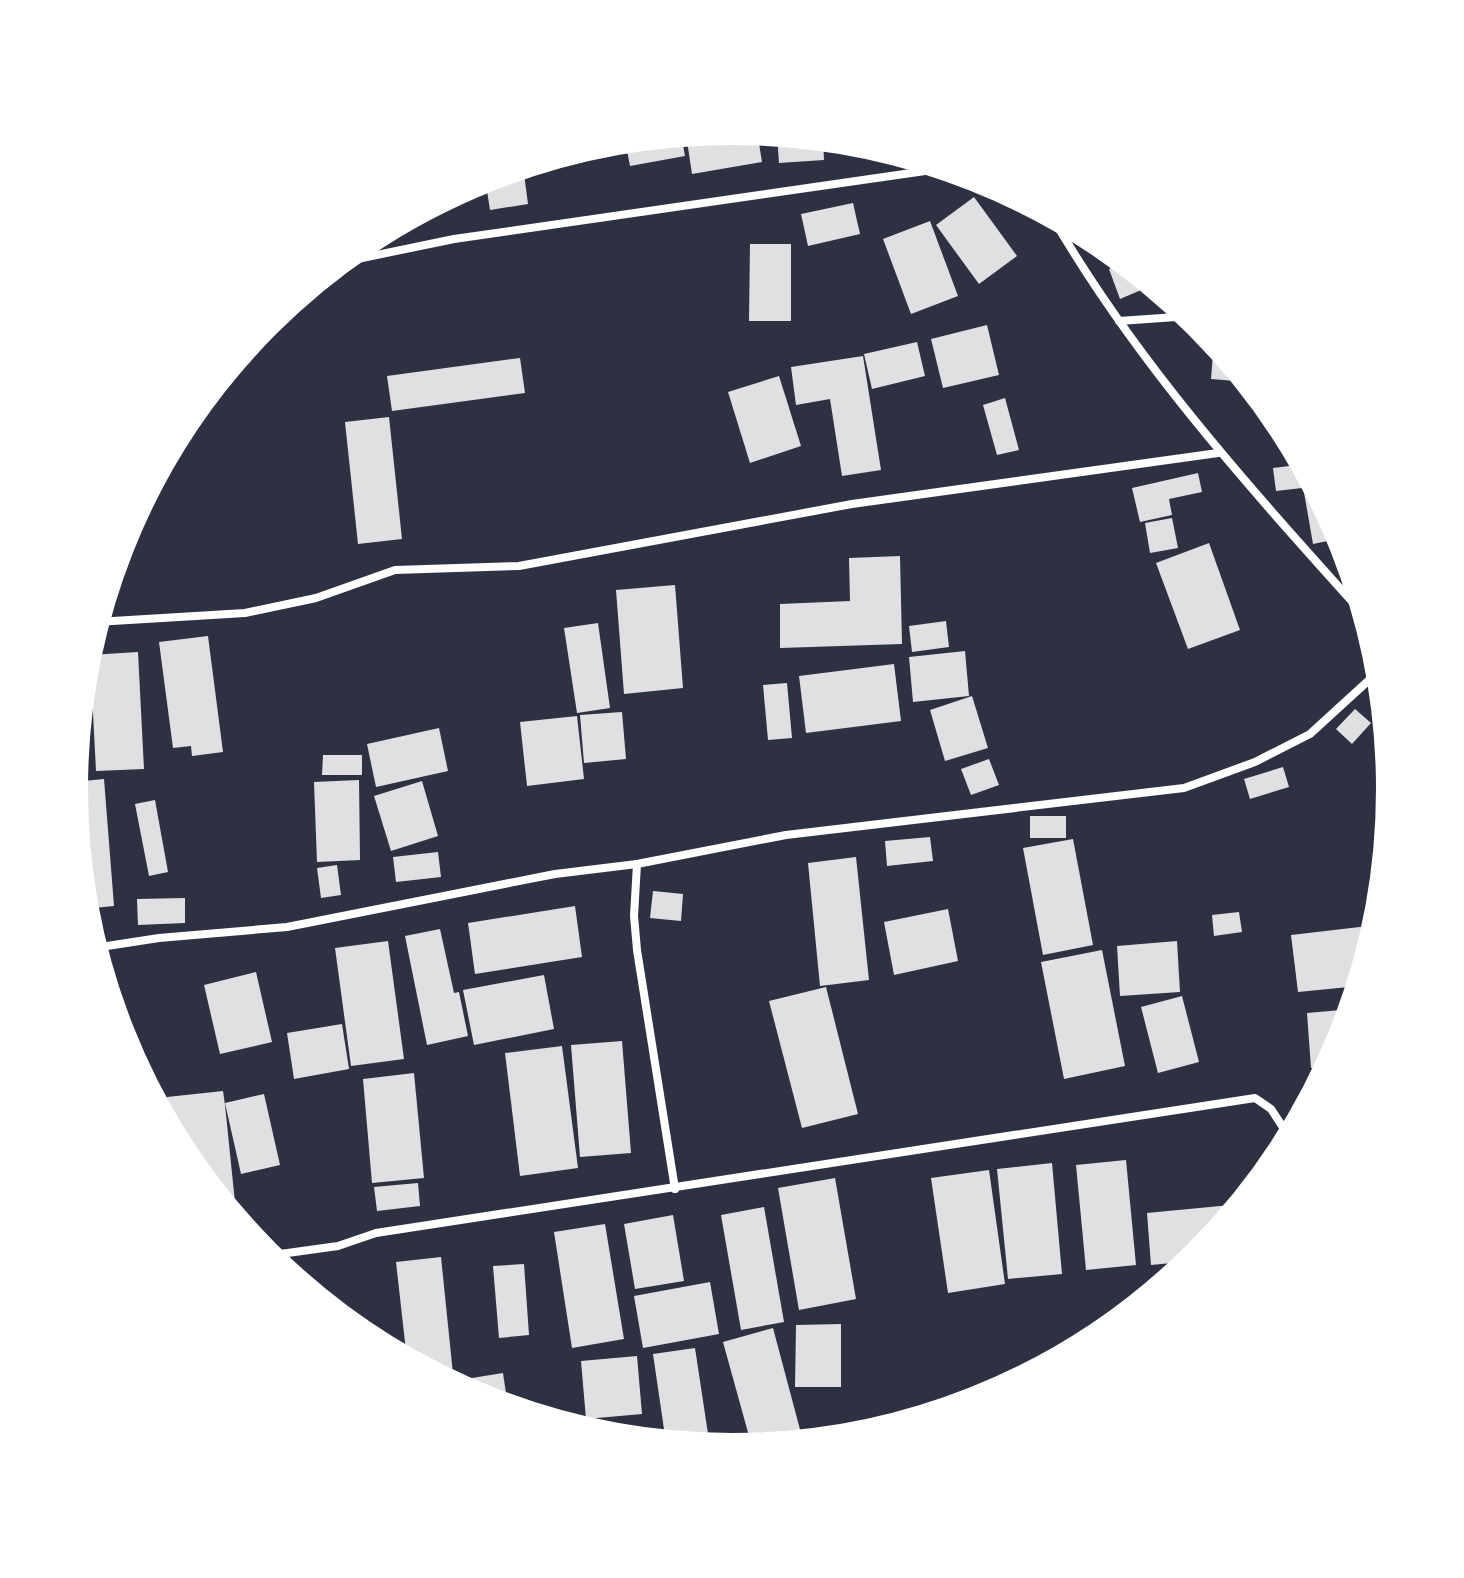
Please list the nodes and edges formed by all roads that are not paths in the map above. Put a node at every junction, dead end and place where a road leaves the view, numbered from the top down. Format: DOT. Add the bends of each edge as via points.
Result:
graph roads {
  1 [pos="921,172"];
  2 [pos="1062,234"];
  3 [pos="365,257"];
  4 [pos="1173,317"];
  5 [pos="1119,321"];
  6 [pos="1218,453"];
  7 [pos="1349,598"];
  8 [pos="108,621"];
  9 [pos="1369,681"];
  10 [pos="637,864"];
  11 [pos="106,947"];
  12 [pos="1282,1126"];
  13 [pos="675,1189"];
  14 [pos="283,1254"];
  1 -- 3 [label="street" via="454,239"];
  2 -- 5 [label="street"];
  4 -- 5 [label="street"];
  5 -- 6 [label="street"];
  6 -- 7 [label="street"];
  6 -- 8 [label="street" via="852,504 519,566 395,570 316,598 245,613"];
  9 -- 10 [label="street" via="1310,734 1255,762 1184,788 786,835"];
  10 -- 11 [label="street" via="555,874 287,927"];
  10 -- 13 [label="street" via="637,950"];
  12 -- 13 [label="street" via="1255,1098"];
  13 -- 14 [label="street" via="376,1233 338,1246"];
}
